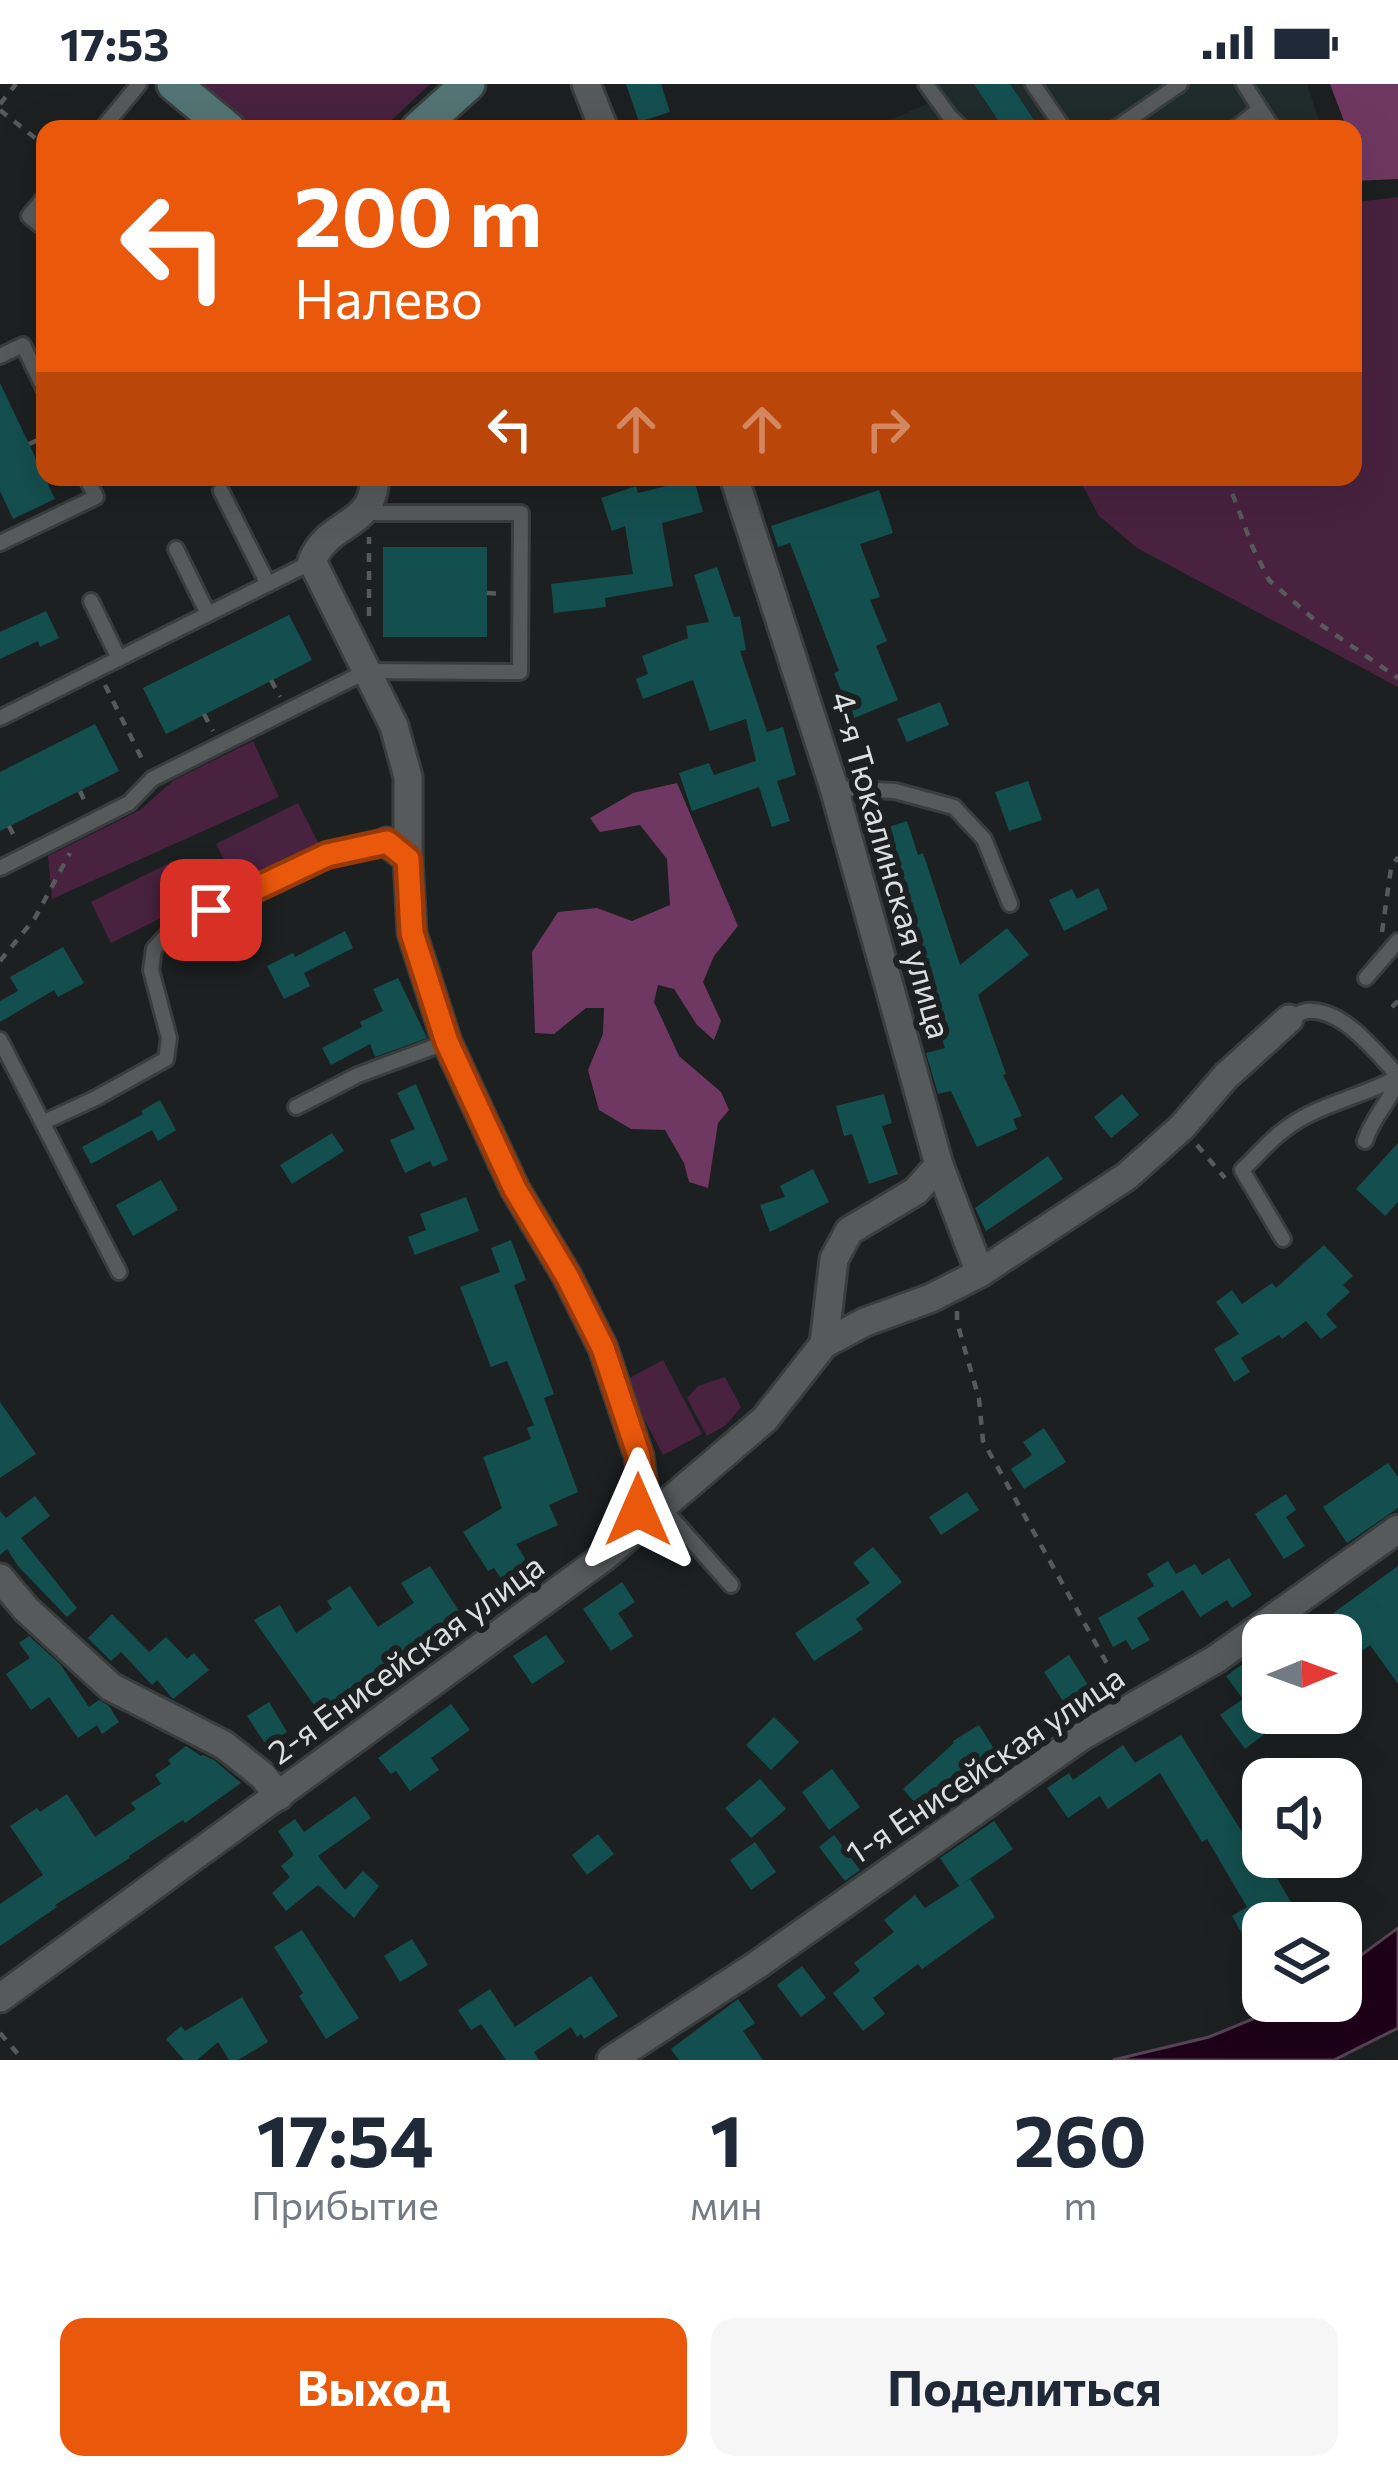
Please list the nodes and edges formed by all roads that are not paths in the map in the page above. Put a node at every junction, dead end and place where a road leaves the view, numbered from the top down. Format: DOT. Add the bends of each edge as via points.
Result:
graph roads {
  1 [pos="139,84"];
  2 [pos="175,84"];
  3 [pos="467,84"];
  4 [pos="586,84"];
  5 [pos="926,84"];
  6 [pos="1180,84"];
  7 [pos="1244,84"];
  8 [pos="1042,87"];
  9 [pos="1259,109"];
  10 [pos="950,116"];
  11 [pos="109,120"];
  12 [pos="217,120"];
  13 [pos="428,120"];
  14 [pos="600,120"];
  15 [pos="947,120"];
  16 [pos="954,120"];
  17 [pos="1059,120"];
  18 [pos="1128,120"];
  19 [pos="1246,120"];
  20 [pos="1267,120"];
  21 [pos="0,356"];
  22 [pos="36,371"];
  23 [pos="90,486"];
  24 [pos="374,486"];
  25 [pos="737,486"];
  26 [pos="221,491"];
  27 [pos="367,519"];
  28 [pos="0,543"];
  29 [pos="176,549"];
  30 [pos="312,561"];
  31 [pos="268,584"];
  32 [pos="91,601"];
  33 [pos="208,614"];
  34 [pos="119,658"];
  35 [pos="367,670"];
  36 [pos="0,718"];
  37 [pos="834,788"];
  38 [pos="398,850"];
  39 [pos="0,868"];
  40 [pos="1010,904"];
  41 [pos="1398,941"];
  42 [pos="1366,978"];
  43 [pos="1289,1018"];
  44 [pos="0,1040"];
  45 [pos="447,1042"];
  46 [pos="1398,1078"];
  47 [pos="296,1107"];
  48 [pos="44,1122"];
  49 [pos="1365,1141"];
  50 [pos="939,1166"];
  51 [pos="1283,1239"];
  52 [pos="119,1272"];
  53 [pos="968,1279"];
  54 [pos="824,1344"];
  55 [pos="662,1507"];
  56 [pos="1398,1529"];
  57 [pos="622,1539"];
  58 [pos="0,1578"];
  59 [pos="731,1585"];
  60 [pos="26,1609"];
  61 [pos="0,1625"];
  62 [pos="278,1796"];
  63 [pos="0,1998"];
  64 [pos="611,2060"];
  1 -- 11 [label="lane"];
  2 -- 12 [label="main road"];
  3 -- 13 [label="main road"];
  4 -- 14 [label="street"];
  5 -- 10 [label="lane"];
  6 -- 18 [label="lane"];
  7 -- 9 [label="lane"];
  8 -- 17 [label="lane"];
  9 -- 19 [label="lane"];
  9 -- 20 [label="lane"];
  10 -- 15 [label="lane"];
  10 -- 16 [label="lane"];
  21 -- 22 [label="lane" via="23,344"];
  23 -- 28 [label="lane" via="96,497"];
  24 -- 27 [label="street"];
  25 -- 37 [label="street, 4-я Тюкалинская улица"];
  26 -- 31 [label="lane"];
  27 -- 30 [label="street" via="327,538"];
  27 -- 35 [label="lane" via="521,514 520,672"];
  29 -- 33 [label="lane"];
  30 -- 31 [label="lane"];
  30 -- 35 [label="street"];
  31 -- 33 [label="lane"];
  32 -- 34 [label="lane"];
  33 -- 34 [label="lane"];
  34 -- 36 [label="lane"];
  35 -- 38 [label="street" via="408,777"];
  35 -- 39 [label="lane" via="152,779 130,803"];
  37 -- 40 [label="lane" via="895,791 954,807 984,839"];
  37 -- 50 [label="street, 4-я Тюкалинская улица"];
  38 -- 45 [label="street" via="412,933"];
  38 -- 48 [label="lane" via="327,855 172,929 154,950 151,970 169,1038 166,1059"];
  41 -- 42 [label="lane"];
  43 -- 46 [label="lane" via="1308,1011 1332,1017 1366,1040"];
  43 -- 53 [label="street, 2-я Енисейская улица" via="1127,1176 1085,1189"];
  44 -- 48 [label="lane"];
  45 -- 47 [label="lane"];
  45 -- 57 [label="street" via="515,1189 603,1348 643,1487"];
  46 -- 49 [label="lane"];
  46 -- 51 [label="lane" via="1285,1128 1242,1170"];
  48 -- 52 [label="lane"];
  50 -- 53 [label="street, 4-я Тюкалинская улица"];
  50 -- 54 [label="street" via="916,1191 849,1231 834,1259"];
  53 -- 54 [label="street, 2-я Енисейская улица"];
  54 -- 55 [label="street, 2-я Енисейская улица" via="764,1419"];
  55 -- 57 [label="street, 2-я Енисейская улица"];
  55 -- 59 [label="lane"];
  56 -- 64 [label="street, 1-я Енисейская улица"];
  57 -- 62 [label="street, 2-я Енисейская улица"];
  58 -- 60 [label="street"];
  60 -- 61 [label="street"];
  60 -- 62 [label="street" via="111,1687 224,1745"];
  62 -- 63 [label="street, 2-я Енисейская улица"];
}
